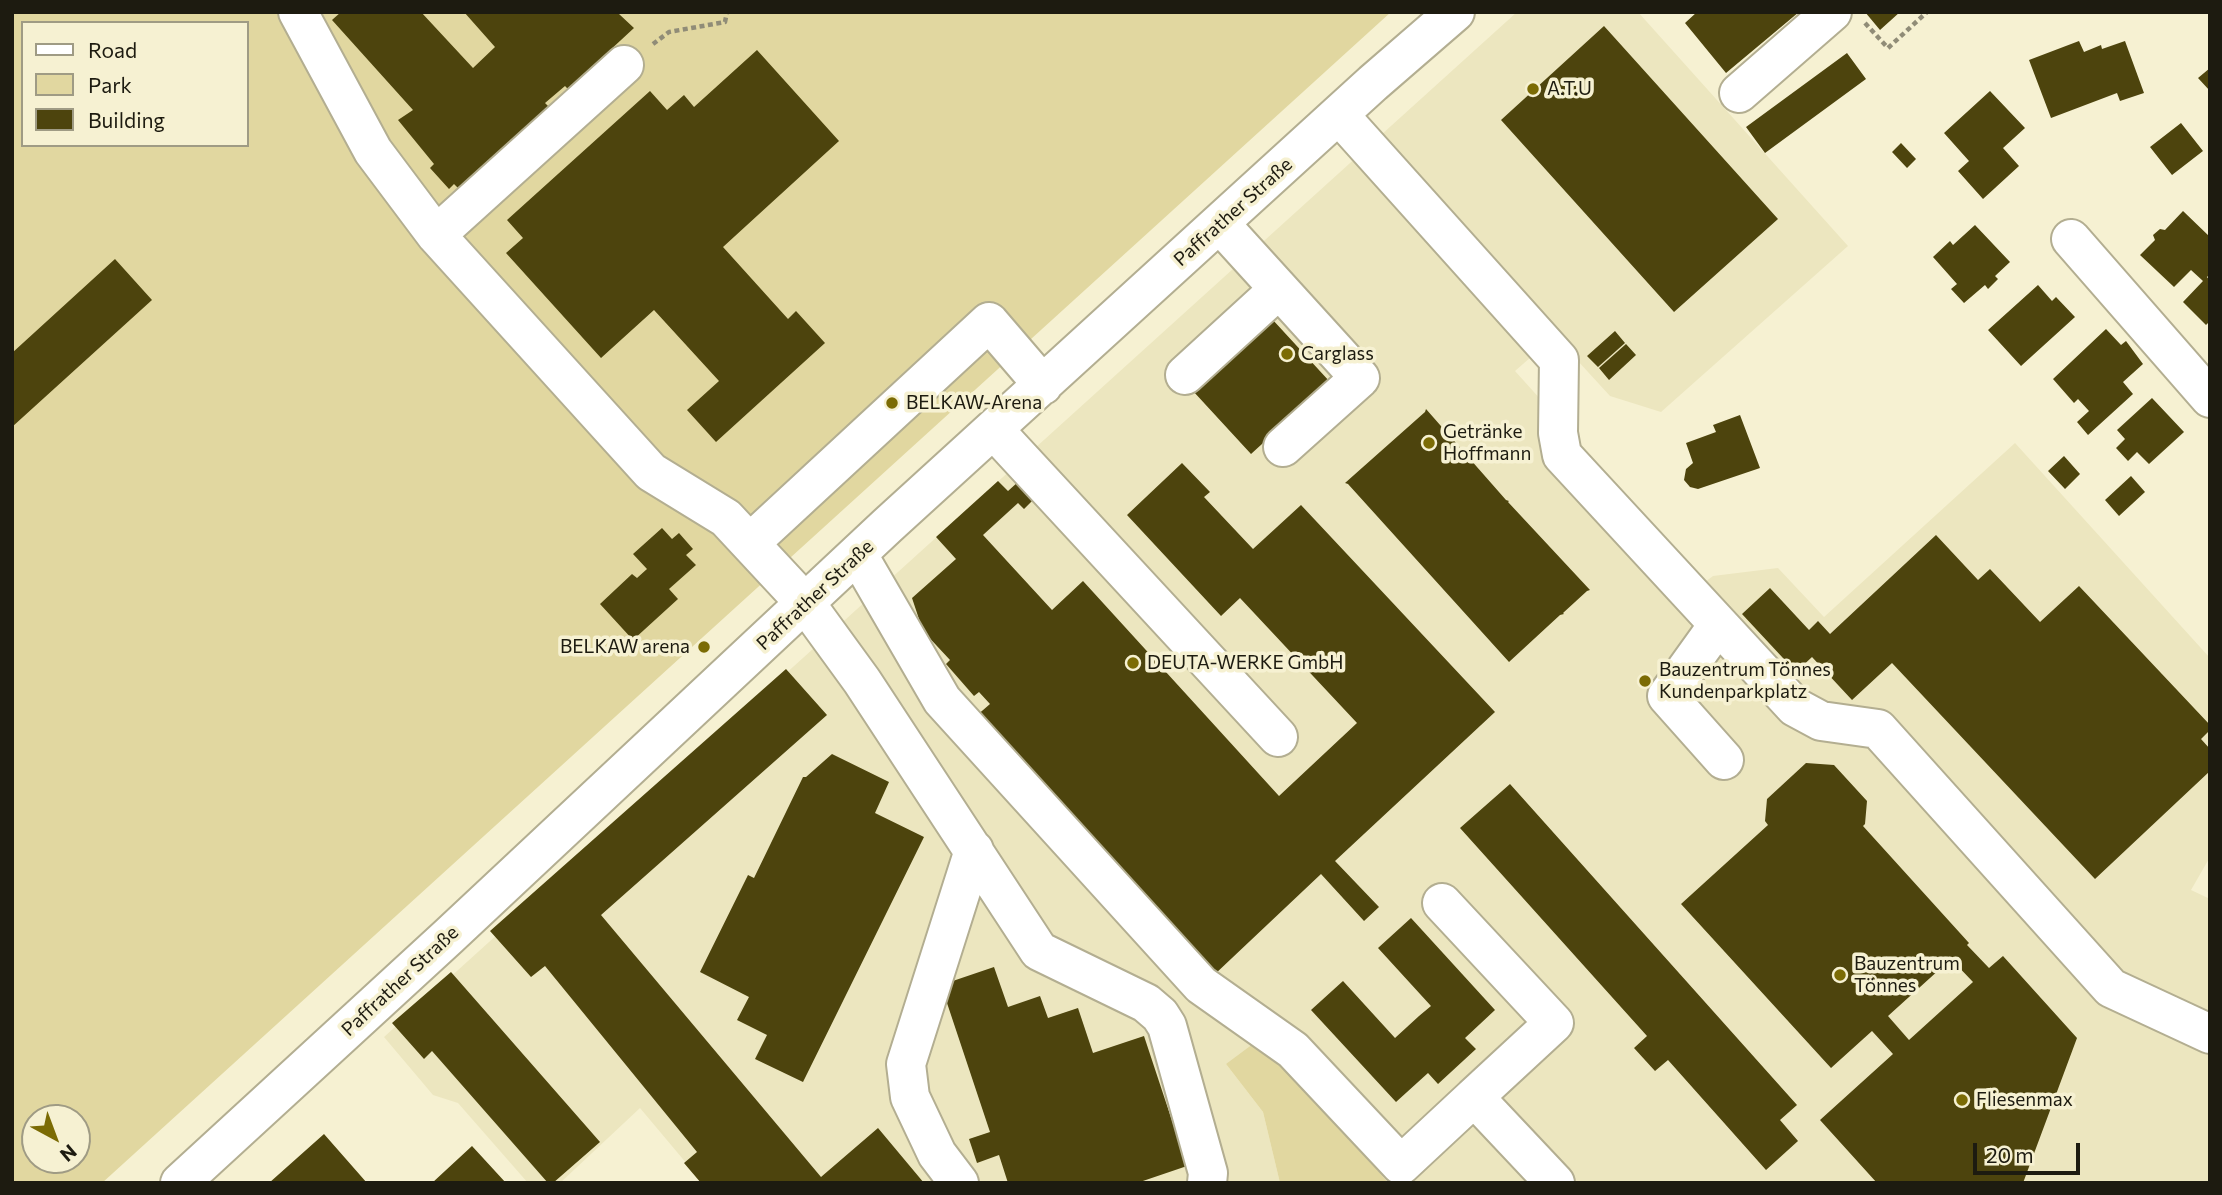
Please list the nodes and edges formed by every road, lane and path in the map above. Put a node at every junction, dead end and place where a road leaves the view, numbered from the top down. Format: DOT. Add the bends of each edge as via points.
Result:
graph roads {
  1 [pos="298,12"];
  2 [pos="727,12"];
  3 [pos="1455,12"];
  4 [pos="1927,12"];
  5 [pos="1848,17"];
  6 [pos="624,65"];
  7 [pos="1739,93"];
  8 [pos="1339,115"];
  9 [pos="1220,224"];
  10 [pos="436,235"];
  11 [pos="2071,239"];
  12 [pos="1279,289"];
  13 [pos="1185,375"];
  14 [pos="1043,385"];
  15 [pos="2210,398"];
  16 [pos="994,430"];
  17 [pos="1283,447"];
  18 [pos="750,543"];
  19 [pos="858,555"];
  20 [pos="806,604"];
  21 [pos="1718,625"];
  22 [pos="1278,737"];
  23 [pos="1724,760"];
  24 [pos="974,850"];
  25 [pos="1442,904"];
  26 [pos="2210,1034"];
  27 [pos="1474,1097"];
  28 [pos="180,1183"];
  29 [pos="959,1183"];
  30 [pos="1207,1183"];
  31 [pos="1555,1183"];
  1 -- 10 [label="street" via="373,151"];
  2 -- 6 [label="path" via="725,22 669,32"];
  3 -- 8 [label="street, Paffrather Straße"];
  4 -- 5 [label="path" via="1888,48"];
  5 -- 7 [label="street"];
  6 -- 10 [label="street"];
  8 -- 9 [label="street, Paffrather Straße"];
  8 -- 21 [label="street" via="1559,360 1562,455"];
  9 -- 12 [label="street"];
  9 -- 14 [label="street, Paffrather Straße"];
  10 -- 18 [label="street" via="651,472 726,518"];
  11 -- 15 [label="street"];
  12 -- 13 [label="street"];
  12 -- 17 [label="street" via="1360,378"];
  14 -- 16 [label="street, Paffrather Straße"];
  14 -- 18 [label="street" via="989,322"];
  16 -- 19 [label="street, Paffrather Straße"];
  16 -- 22 [label="street"];
  18 -- 20 [label="street"];
  19 -- 20 [label="street, Paffrather Straße"];
  19 -- 27 [label="street" via="942,700 1200,985 1293,1050 1401,1165"];
  20 -- 24 [label="street"];
  20 -- 28 [label="street, Paffrather Straße"];
  21 -- 23 [label="street" via="1667,696"];
  21 -- 26 [label="street" via="1804,713 1821,721 1878,729 2112,988"];
  24 -- 29 [label="street" via="906,1063 910,1097 937,1154"];
  24 -- 30 [label="street" via="1039,951 1146,1003 1167,1026 1208,1172"];
  25 -- 27 [label="street" via="1554,1023"];
  27 -- 31 [label="street"];
}
